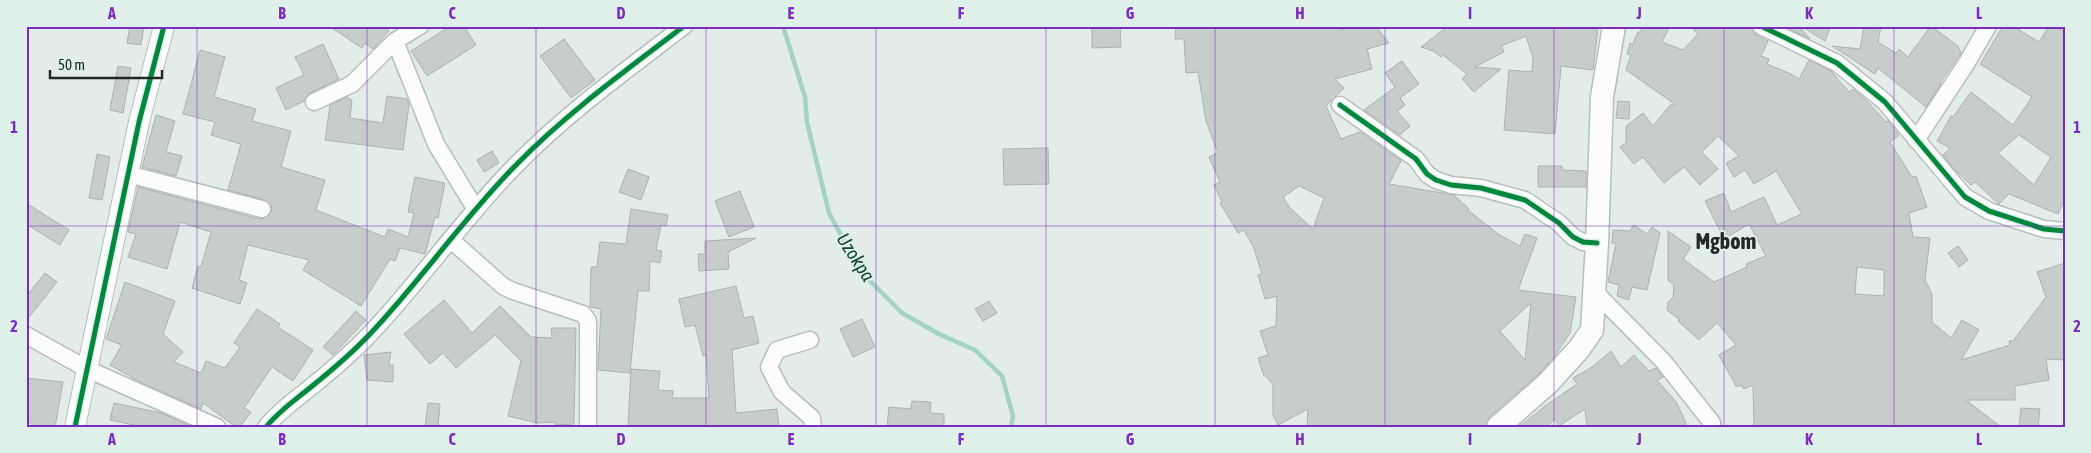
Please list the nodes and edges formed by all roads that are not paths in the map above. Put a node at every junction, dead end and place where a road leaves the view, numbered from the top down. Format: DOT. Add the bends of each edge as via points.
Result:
graph roads {
  1 [pos="164,26"];
  2 [pos="420,26"];
  3 [pos="684,26"];
  4 [pos="1614,26"];
  5 [pos="1761,26"];
  6 [pos="1988,26"];
  7 [pos="395,41"];
  8 [pos="314,102"];
  9 [pos="1340,105"];
  10 [pos="1916,140"];
  11 [pos="128,174"];
  12 [pos="475,208"];
  13 [pos="262,209"];
  14 [pos="2065,230"];
  15 [pos="451,240"];
  16 [pos="1597,243"];
  17 [pos="1595,292"];
  18 [pos="26,335"];
  19 [pos="810,340"];
  20 [pos="45,346"];
  21 [pos="26,348"];
  22 [pos="87,369"];
  23 [pos="1712,423"];
  24 [pos="74,427"];
  25 [pos="217,427"];
  26 [pos="266,427"];
  27 [pos="588,427"];
  28 [pos="812,427"];
  29 [pos="1498,427"];
  1 -- 11 [label="street"];
  2 -- 7 [label="street"];
  3 -- 12 [label="street" via="570,116 519,161"];
  4 -- 16 [label="main road" via="1602,97"];
  5 -- 10 [label="street" via="1837,63 1885,102"];
  6 -- 10 [label="street"];
  7 -- 8 [label="street" via="352,84"];
  7 -- 12 [label="street" via="436,144"];
  9 -- 16 [label="street" via="1416,159 1436,180 1525,200 1559,223 1573,237"];
  10 -- 14 [label="street" via="1965,197 1996,214 2044,229"];
  11 -- 13 [label="street"];
  11 -- 22 [label="street"];
  12 -- 15 [label="street"];
  15 -- 26 [label="street" via="370,334"];
  15 -- 27 [label="street" via="504,286 583,314 588,321"];
  16 -- 17 [label="main road"];
  17 -- 23 [label="street" via="1663,361"];
  17 -- 29 [label="main road" via="1592,330 1548,383"];
  18 -- 20 [label="street"];
  19 -- 28 [label="street" via="777,350 769,367 782,392 812,418"];
  20 -- 21 [label="street"];
  20 -- 22 [label="street"];
  22 -- 24 [label="street"];
  22 -- 25 [label="street"];
}
